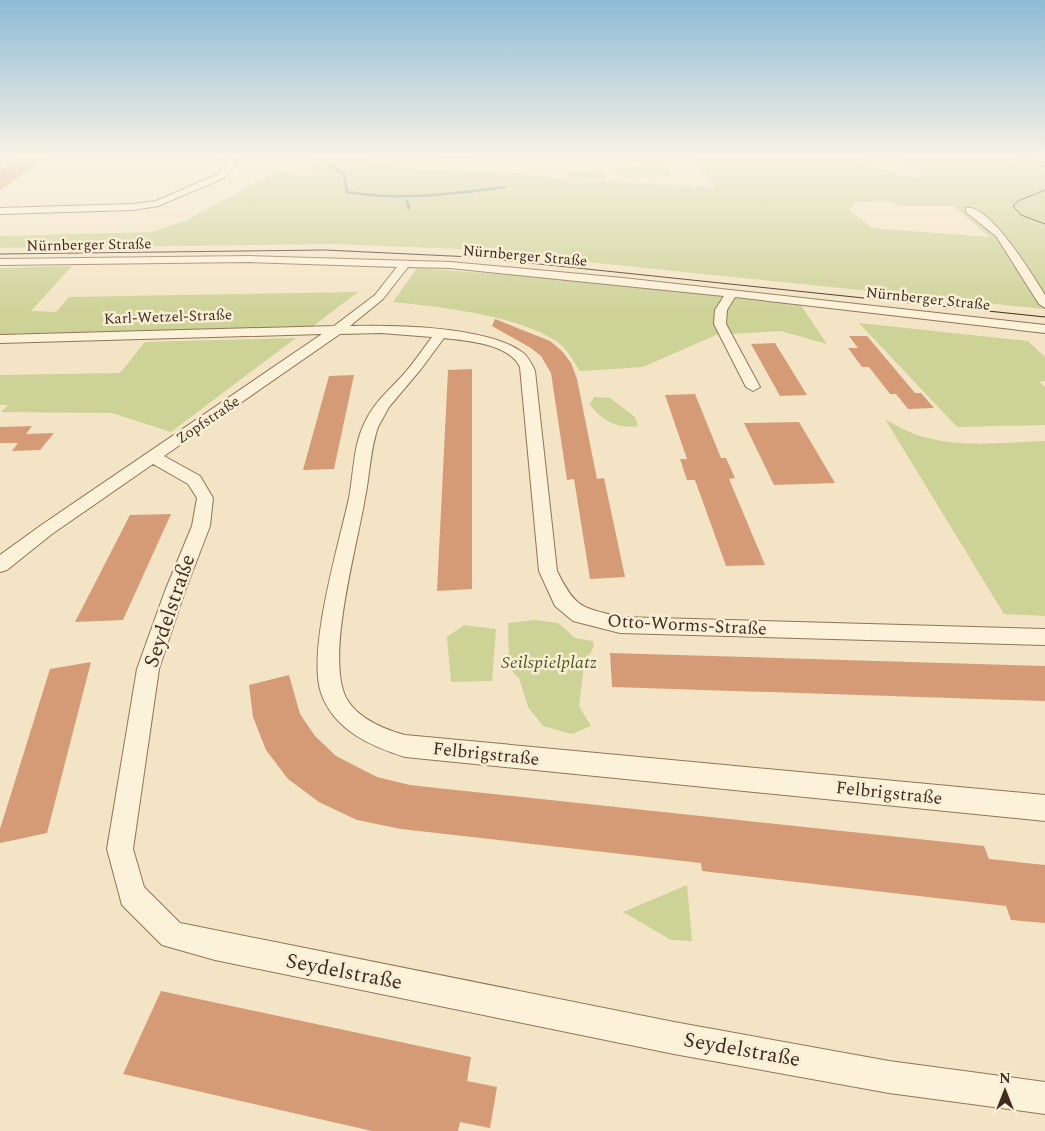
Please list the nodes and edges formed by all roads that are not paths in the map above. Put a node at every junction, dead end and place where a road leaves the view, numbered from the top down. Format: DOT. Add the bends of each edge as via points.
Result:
graph roads {
  1 [pos="134,208"];
  2 [pos="0,210"];
  3 [pos="969,210"];
  4 [pos="0,262"];
  5 [pos="405,263"];
  6 [pos="731,294"];
  7 [pos="1045,304"];
  8 [pos="1045,329"];
  9 [pos="337,330"];
  10 [pos="440,334"];
  11 [pos="0,339"];
  12 [pos="753,387"];
  13 [pos="153,457"];
  14 [pos="0,565"];
  15 [pos="1045,637"];
  16 [pos="1045,808"];
  17 [pos="1045,1098"];
  1 -- 2 [label="street"];
  3 -- 7 [label="street" via="1000,234"];
  4 -- 5 [label="street, Nürnberger Straße" via="249,259"];
  5 -- 6 [label="street, Nürnberger Straße" via="527,272"];
  5 -- 9 [label="street, Zopfstraße" via="379,297"];
  6 -- 8 [label="street, Nürnberger Straße"];
  6 -- 12 [label="street" via="721,310 720,324"];
  9 -- 10 [label="street, Otto-Worms-Straße" via="381,329"];
  9 -- 11 [label="street, Karl-Wetzel-Straße"];
  9 -- 13 [label="street, Zopfstraße"];
  10 -- 15 [label="street, Otto-Worms-Straße" via="506,348 526,365 548,571 562,602 580,614 620,625"];
  10 -- 16 [label="street, Felbrigstraße" via="390,396 370,427 333,625 329,668 331,690 346,714 361,729 382,740 405,746"];
  13 -- 14 [label="street, Zopfstraße"];
  13 -- 17 [label="street, Seydelstraße" via="194,480 206,498 201,526 148,669 120,843 132,895 172,935 674,1038 889,1076"];
}
